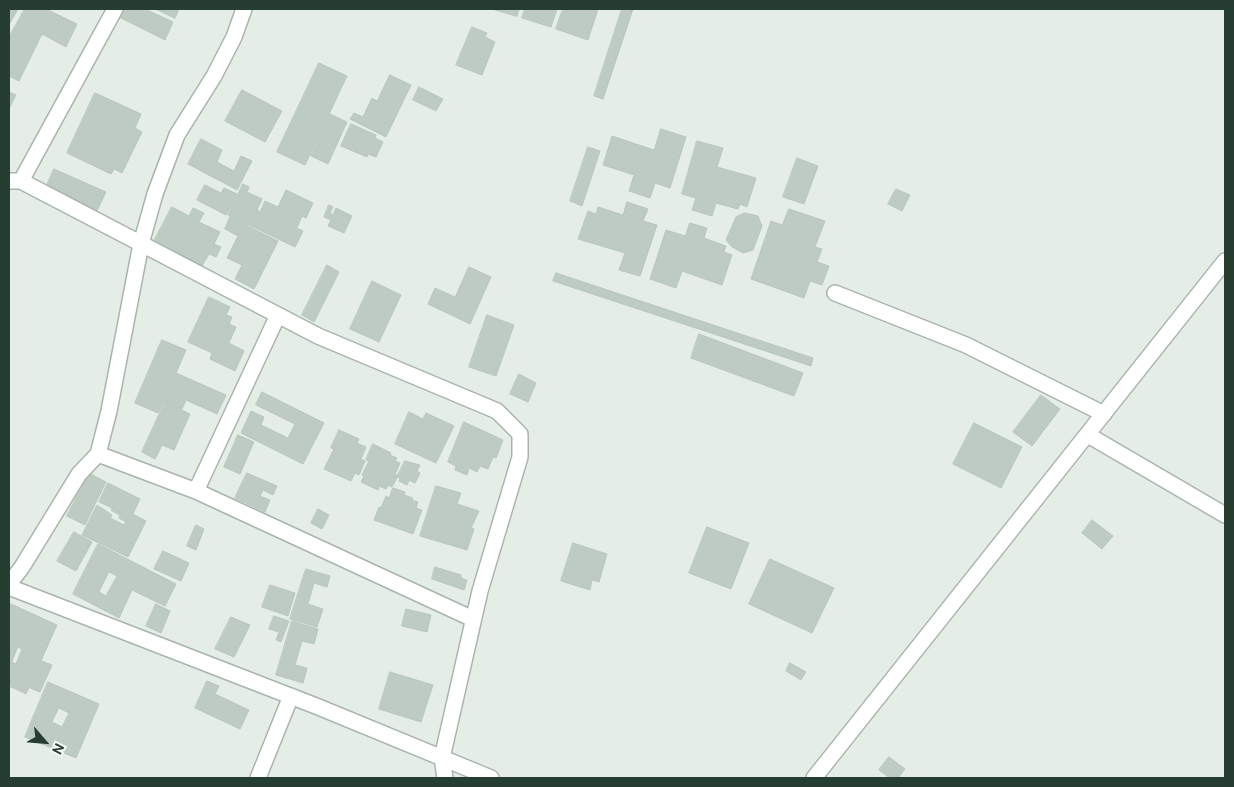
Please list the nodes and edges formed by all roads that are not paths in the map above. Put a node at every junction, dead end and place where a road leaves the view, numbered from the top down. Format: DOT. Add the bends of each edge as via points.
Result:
graph roads {
  1 [pos="115,9"];
  2 [pos="244,9"];
  3 [pos="15,181"];
  4 [pos="141,244"];
  5 [pos="1225,261"];
  6 [pos="836,293"];
  7 [pos="278,315"];
  8 [pos="1104,414"];
  9 [pos="1088,435"];
  10 [pos="98,454"];
  11 [pos="196,491"];
  12 [pos="1225,515"];
  13 [pos="9,586"];
  14 [pos="474,619"];
  15 [pos="291,696"];
  16 [pos="442,758"];
  17 [pos="258,778"];
  18 [pos="445,778"];
  19 [pos="491,778"];
  20 [pos="814,778"];
  1 -- 3 [label="street"];
  2 -- 4 [label="street" via="214,76 177,135"];
  3 -- 4 [label="street"];
  4 -- 7 [label="street"];
  4 -- 10 [label="street"];
  5 -- 8 [label="street"];
  6 -- 8 [label="street" via="966,345"];
  7 -- 11 [label="street"];
  7 -- 14 [label="street" via="318,336 498,411 520,434 520,457"];
  8 -- 9 [label="street"];
  9 -- 12 [label="street"];
  9 -- 20 [label="street"];
  10 -- 11 [label="street"];
  10 -- 13 [label="street" via="79,474"];
  11 -- 14 [label="street"];
  13 -- 15 [label="street"];
  14 -- 16 [label="street"];
  15 -- 16 [label="street"];
  15 -- 17 [label="street"];
  16 -- 18 [label="street"];
  16 -- 19 [label="street"];
}
